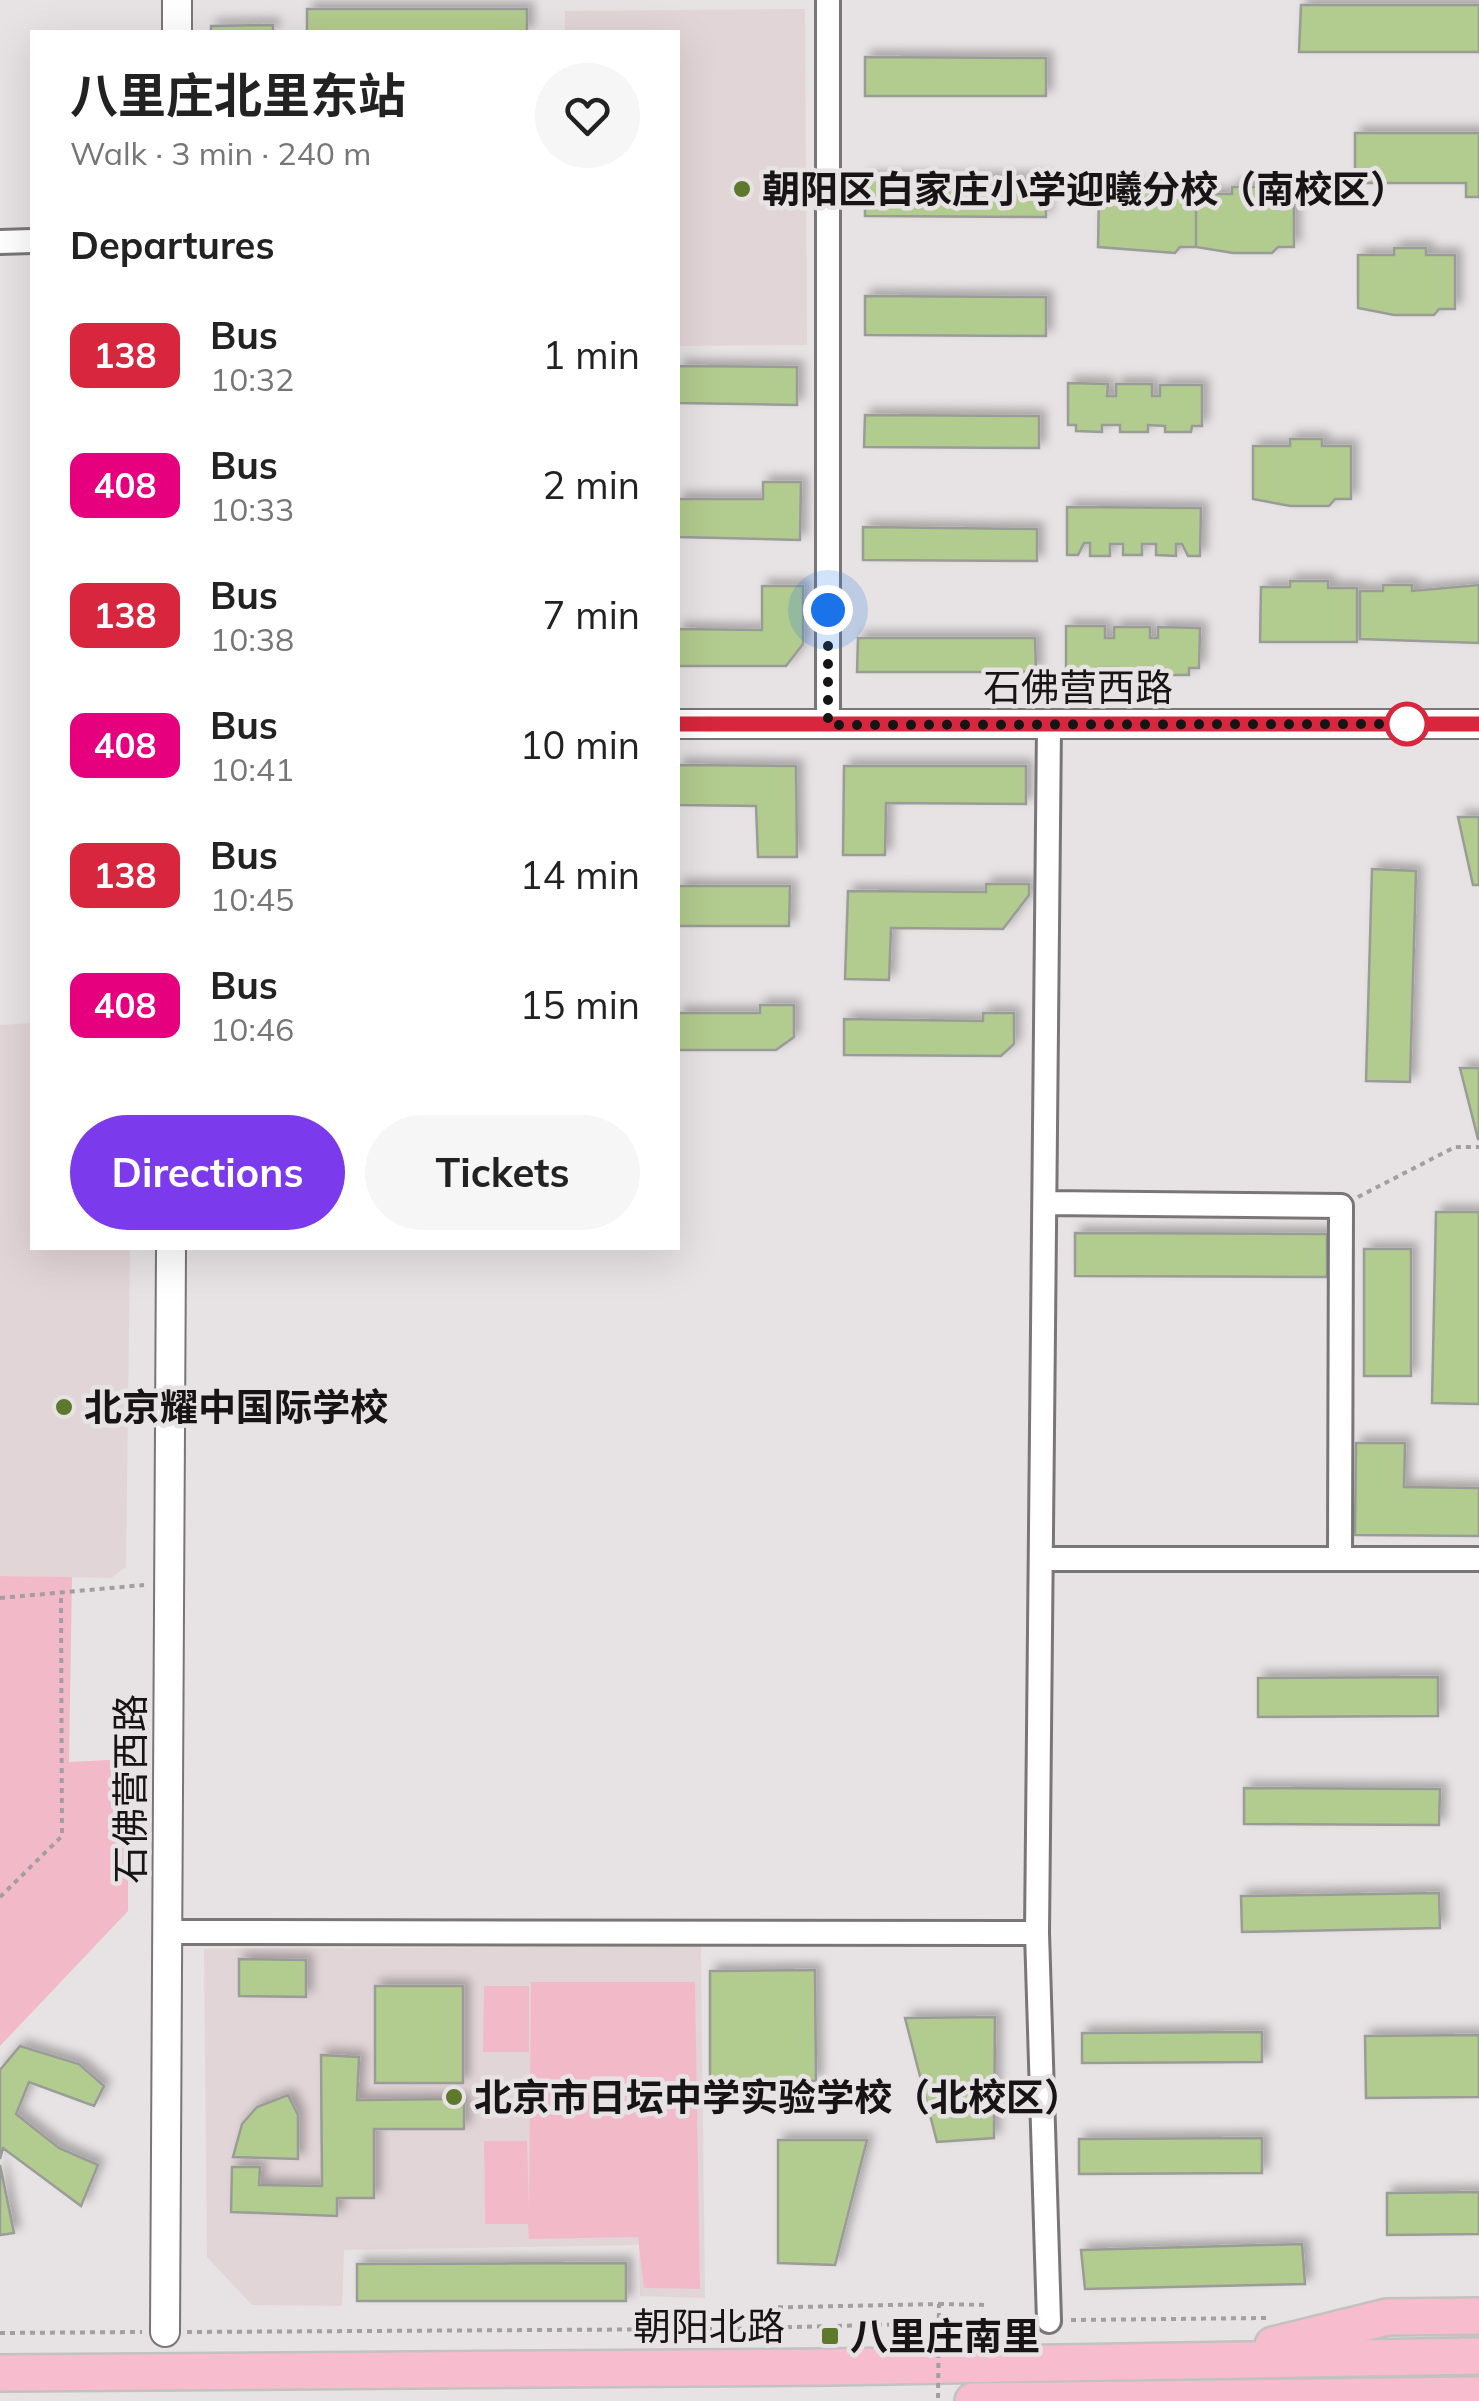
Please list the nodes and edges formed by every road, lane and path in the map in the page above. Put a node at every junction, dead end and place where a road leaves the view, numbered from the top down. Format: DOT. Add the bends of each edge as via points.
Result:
graph roads {
  1 [pos="177,0"];
  2 [pos="828,0"];
  3 [pos="177,30"];
  4 [pos="30,241"];
  5 [pos="0,242"];
  6 [pos="680,724"];
  7 [pos="1479,724"];
  8 [pos="828,725"];
  9 [pos="1049,725"];
  10 [pos="1479,1148"];
  11 [pos="1046,1203"];
  12 [pos="1341,1206"];
  13 [pos="171,1250"];
  14 [pos="1340,1557"];
  15 [pos="1042,1559"];
  16 [pos="1479,1559"];
  17 [pos="169,1583"];
  18 [pos="61,1592"];
  19 [pos="0,1598"];
  20 [pos="0,1897"];
  21 [pos="167,1932"];
  22 [pos="1037,1933"];
  23 [pos="939,2304"];
  24 [pos="987,2305"];
  25 [pos="748,2308"];
  26 [pos="1479,2316"];
  27 [pos="1268,2318"];
  28 [pos="1049,2320"];
  29 [pos="165,2332"];
  30 [pos="0,2333"];
  31 [pos="939,2336"];
  32 [pos="890,2337"];
  33 [pos="1479,2356"];
  34 [pos="1210,2361"];
  35 [pos="0,2374"];
  36 [pos="1479,2396"];
  37 [pos="938,2401"];
  38 [pos="972,2401"];
  1 -- 3 [label="street"];
  2 -- 8 [label="street"];
  4 -- 5 [label="street"];
  6 -- 8 [label="street, 石佛营西路"];
  7 -- 9 [label="street, 石佛营西路"];
  8 -- 9 [label="street, 石佛营西路"];
  9 -- 11 [label="street"];
  10 -- 12 [label="path" via="1455,1147"];
  11 -- 12 [label="street"];
  11 -- 15 [label="street"];
  12 -- 14 [label="street"];
  13 -- 17 [label="street, 石佛营西路"];
  14 -- 15 [label="street"];
  14 -- 16 [label="street"];
  15 -- 22 [label="street"];
  17 -- 18 [label="path"];
  17 -- 21 [label="street, 石佛营西路"];
  18 -- 19 [label="path"];
  18 -- 20 [label="path" via="62,1836"];
  21 -- 22 [label="street"];
  21 -- 29 [label="street, 石佛营西路"];
  22 -- 28 [label="street"];
  23 -- 24 [label="path"];
  23 -- 25 [label="path, bridge"];
  23 -- 31 [label="path, bridge"];
  26 -- 34 [label="main road" via="1387,2317"];
  27 -- 28 [label="path"];
  28 -- 29 [label="path"];
  29 -- 30 [label="path"];
  31 -- 32 [label="path"];
  31 -- 37 [label="path, bridge"];
  33 -- 34 [label="main road, 朝阳北路"];
  34 -- 35 [label="main road, 朝阳北路"];
  36 -- 38 [label="main road"];
}
